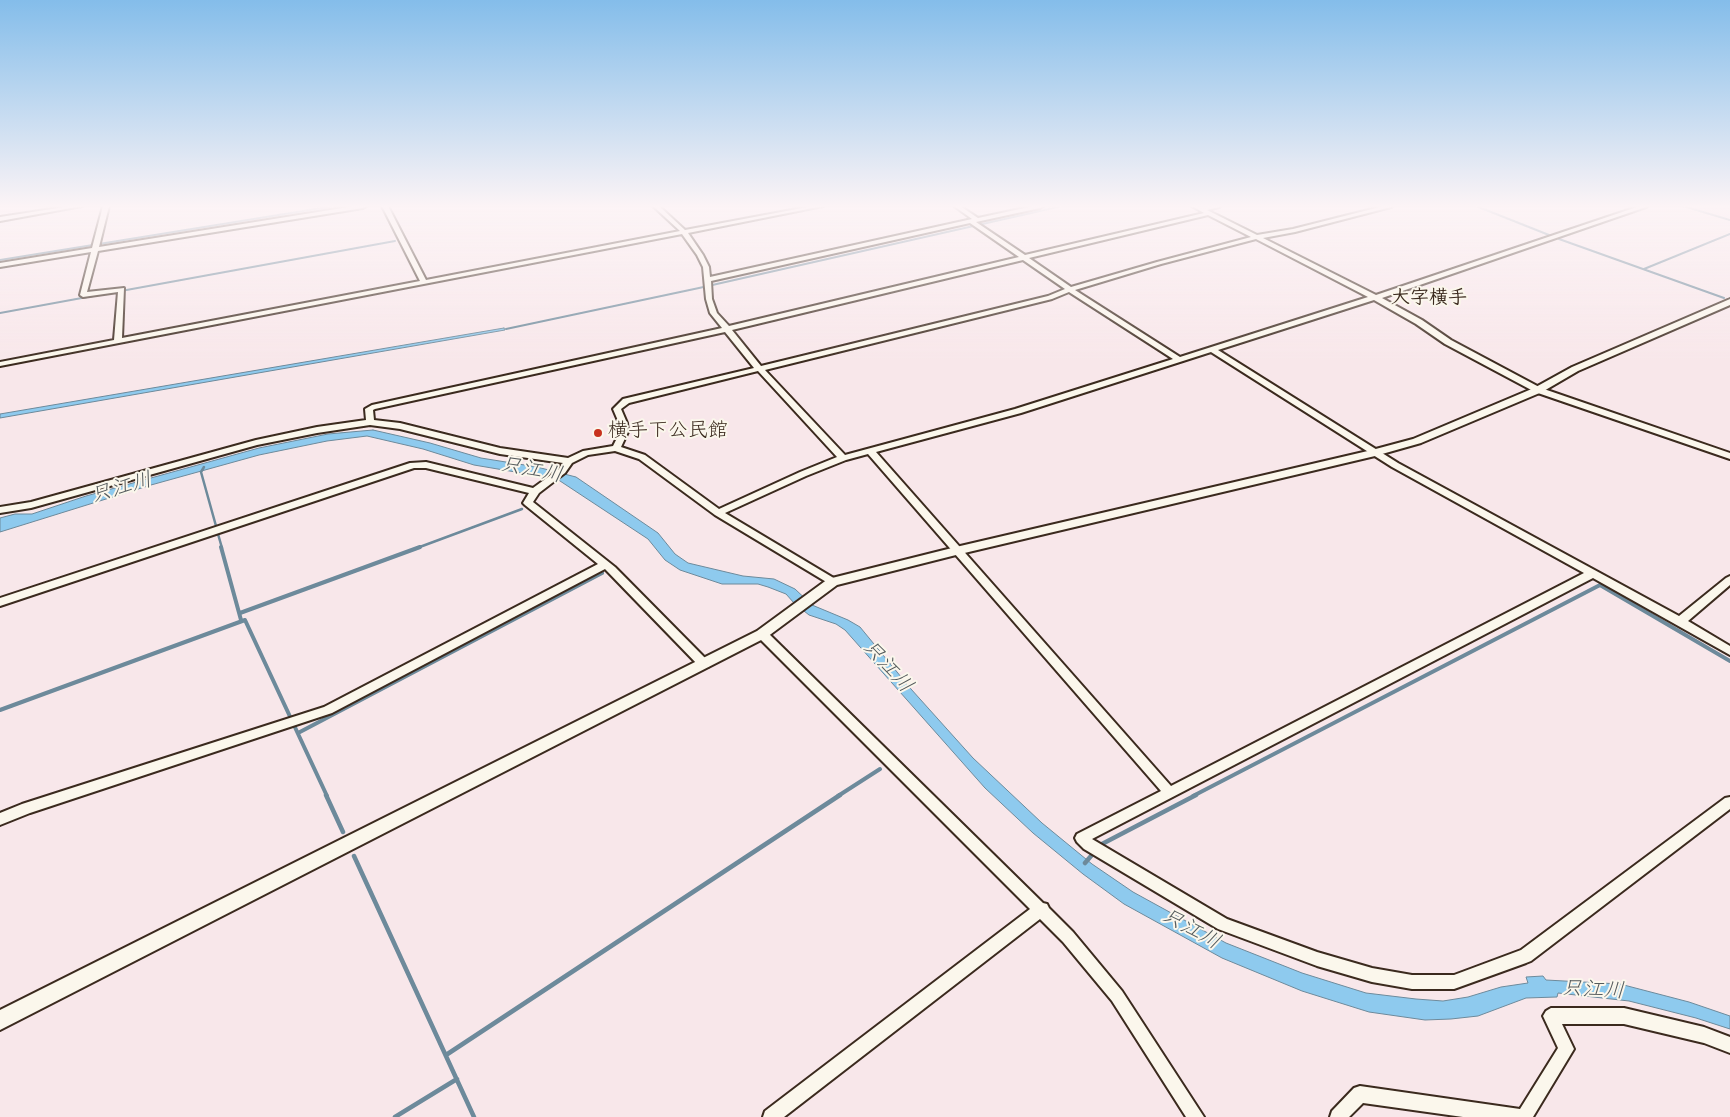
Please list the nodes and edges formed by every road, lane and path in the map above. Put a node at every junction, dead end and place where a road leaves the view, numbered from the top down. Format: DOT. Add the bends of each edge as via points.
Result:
graph roads {
  1 [pos="35,258"];
  2 [pos="94,258"];
  3 [pos="411,258"];
  4 [pos="541,258"];
  5 [pos="702,258"];
  6 [pos="820,258"];
  7 [pos="1020,258"];
  8 [pos="1027,258"];
  9 [pos="1181,258"];
  10 [pos="1298,258"];
  11 [pos="1493,258"];
  12 [pos="0,265"];
  13 [pos="423,281"];
  14 [pos="708,284"];
  15 [pos="1069,289"];
  16 [pos="1374,297"];
  17 [pos="1730,302"];
  18 [pos="727,329"];
  19 [pos="118,341"];
  20 [pos="1211,349"];
  21 [pos="1178,359"];
  22 [pos="0,364"];
  23 [pos="759,368"];
  24 [pos="1538,390"];
  25 [pos="370,422"];
  26 [pos="616,448"];
  27 [pos="870,451"];
  28 [pos="1375,453"];
  29 [pos="1730,456"];
  30 [pos="843,458"];
  31 [pos="569,461"];
  32 [pos="535,491"];
  33 [pos="0,510"];
  34 [pos="718,514"];
  35 [pos="956,550"];
  36 [pos="605,564"];
  37 [pos="1593,573"];
  38 [pos="1730,580"];
  39 [pos="832,582"];
  40 [pos="0,602"];
  41 [pos="1680,621"];
  42 [pos="762,634"];
  43 [pos="1730,651"];
  44 [pos="704,664"];
  45 [pos="1170,793"];
  46 [pos="1730,802"];
  47 [pos="0,819"];
  48 [pos="1042,909"];
  49 [pos="0,1020"];
  50 [pos="1730,1044"];
  51 [pos="771,1117"];
  52 [pos="1196,1117"];
  53 [pos="1338,1117"];
  54 [pos="1520,1117"];
  55 [pos="1524,1117"];
  1 -- 12 [label="street"];
  2 -- 19 [label="street" via="83,295 122,291"];
  3 -- 13 [label="street"];
  4 -- 13 [label="street"];
  5 -- 14 [label="street"];
  6 -- 14 [label="street"];
  7 -- 18 [label="street"];
  8 -- 15 [label="street"];
  9 -- 15 [label="street"];
  10 -- 16 [label="street"];
  11 -- 16 [label="street"];
  13 -- 19 [label="street"];
  14 -- 18 [label="street" via="708,299"];
  15 -- 21 [label="street"];
  15 -- 23 [label="street" via="1050,298"];
  16 -- 20 [label="street"];
  16 -- 24 [label="street" via="1448,342"];
  17 -- 24 [label="street" via="1575,369"];
  18 -- 23 [label="street"];
  18 -- 25 [label="street" via="372,407 368,409"];
  19 -- 22 [label="street"];
  20 -- 21 [label="street"];
  20 -- 28 [label="street"];
  21 -- 27 [label="street" via="1018,411"];
  23 -- 26 [label="street" via="622,403 617,409 624,432"];
  23 -- 30 [label="street"];
  24 -- 28 [label="street" via="1417,441"];
  24 -- 29 [label="street"];
  25 -- 31 [label="street" via="400,426 500,451"];
  25 -- 33 [label="street" via="256,442 31,505"];
  26 -- 31 [label="street" via="586,453"];
  26 -- 34 [label="street" via="642,457"];
  27 -- 30 [label="street"];
  27 -- 35 [label="street"];
  28 -- 35 [label="street"];
  28 -- 37 [label="street"];
  30 -- 34 [label="street"];
  31 -- 32 [label="street" via="562,471"];
  32 -- 36 [label="street" via="528,503"];
  32 -- 40 [label="street" via="426,465 414,465"];
  34 -- 39 [label="street"];
  35 -- 39 [label="street"];
  35 -- 45 [label="street"];
  36 -- 44 [label="street"];
  36 -- 47 [label="street" via="328,710"];
  37 -- 41 [label="street"];
  37 -- 45 [label="street"];
  38 -- 41 [label="street"];
  39 -- 42 [label="street"];
  41 -- 43 [label="street"];
  42 -- 44 [label="street"];
  42 -- 48 [label="street"];
  44 -- 49 [label="street"];
  45 -- 46 [label="street" via="1082,838 1223,924 1317,959 1372,975 1412,982 1454,982 1526,956"];
  48 -- 51 [label="street"];
  48 -- 52 [label="street" via="1118,996"];
  50 -- 55 [label="street" via="1624,1016 1551,1016 1566,1049"];
  53 -- 54 [label="street" via="1360,1094"];
}
